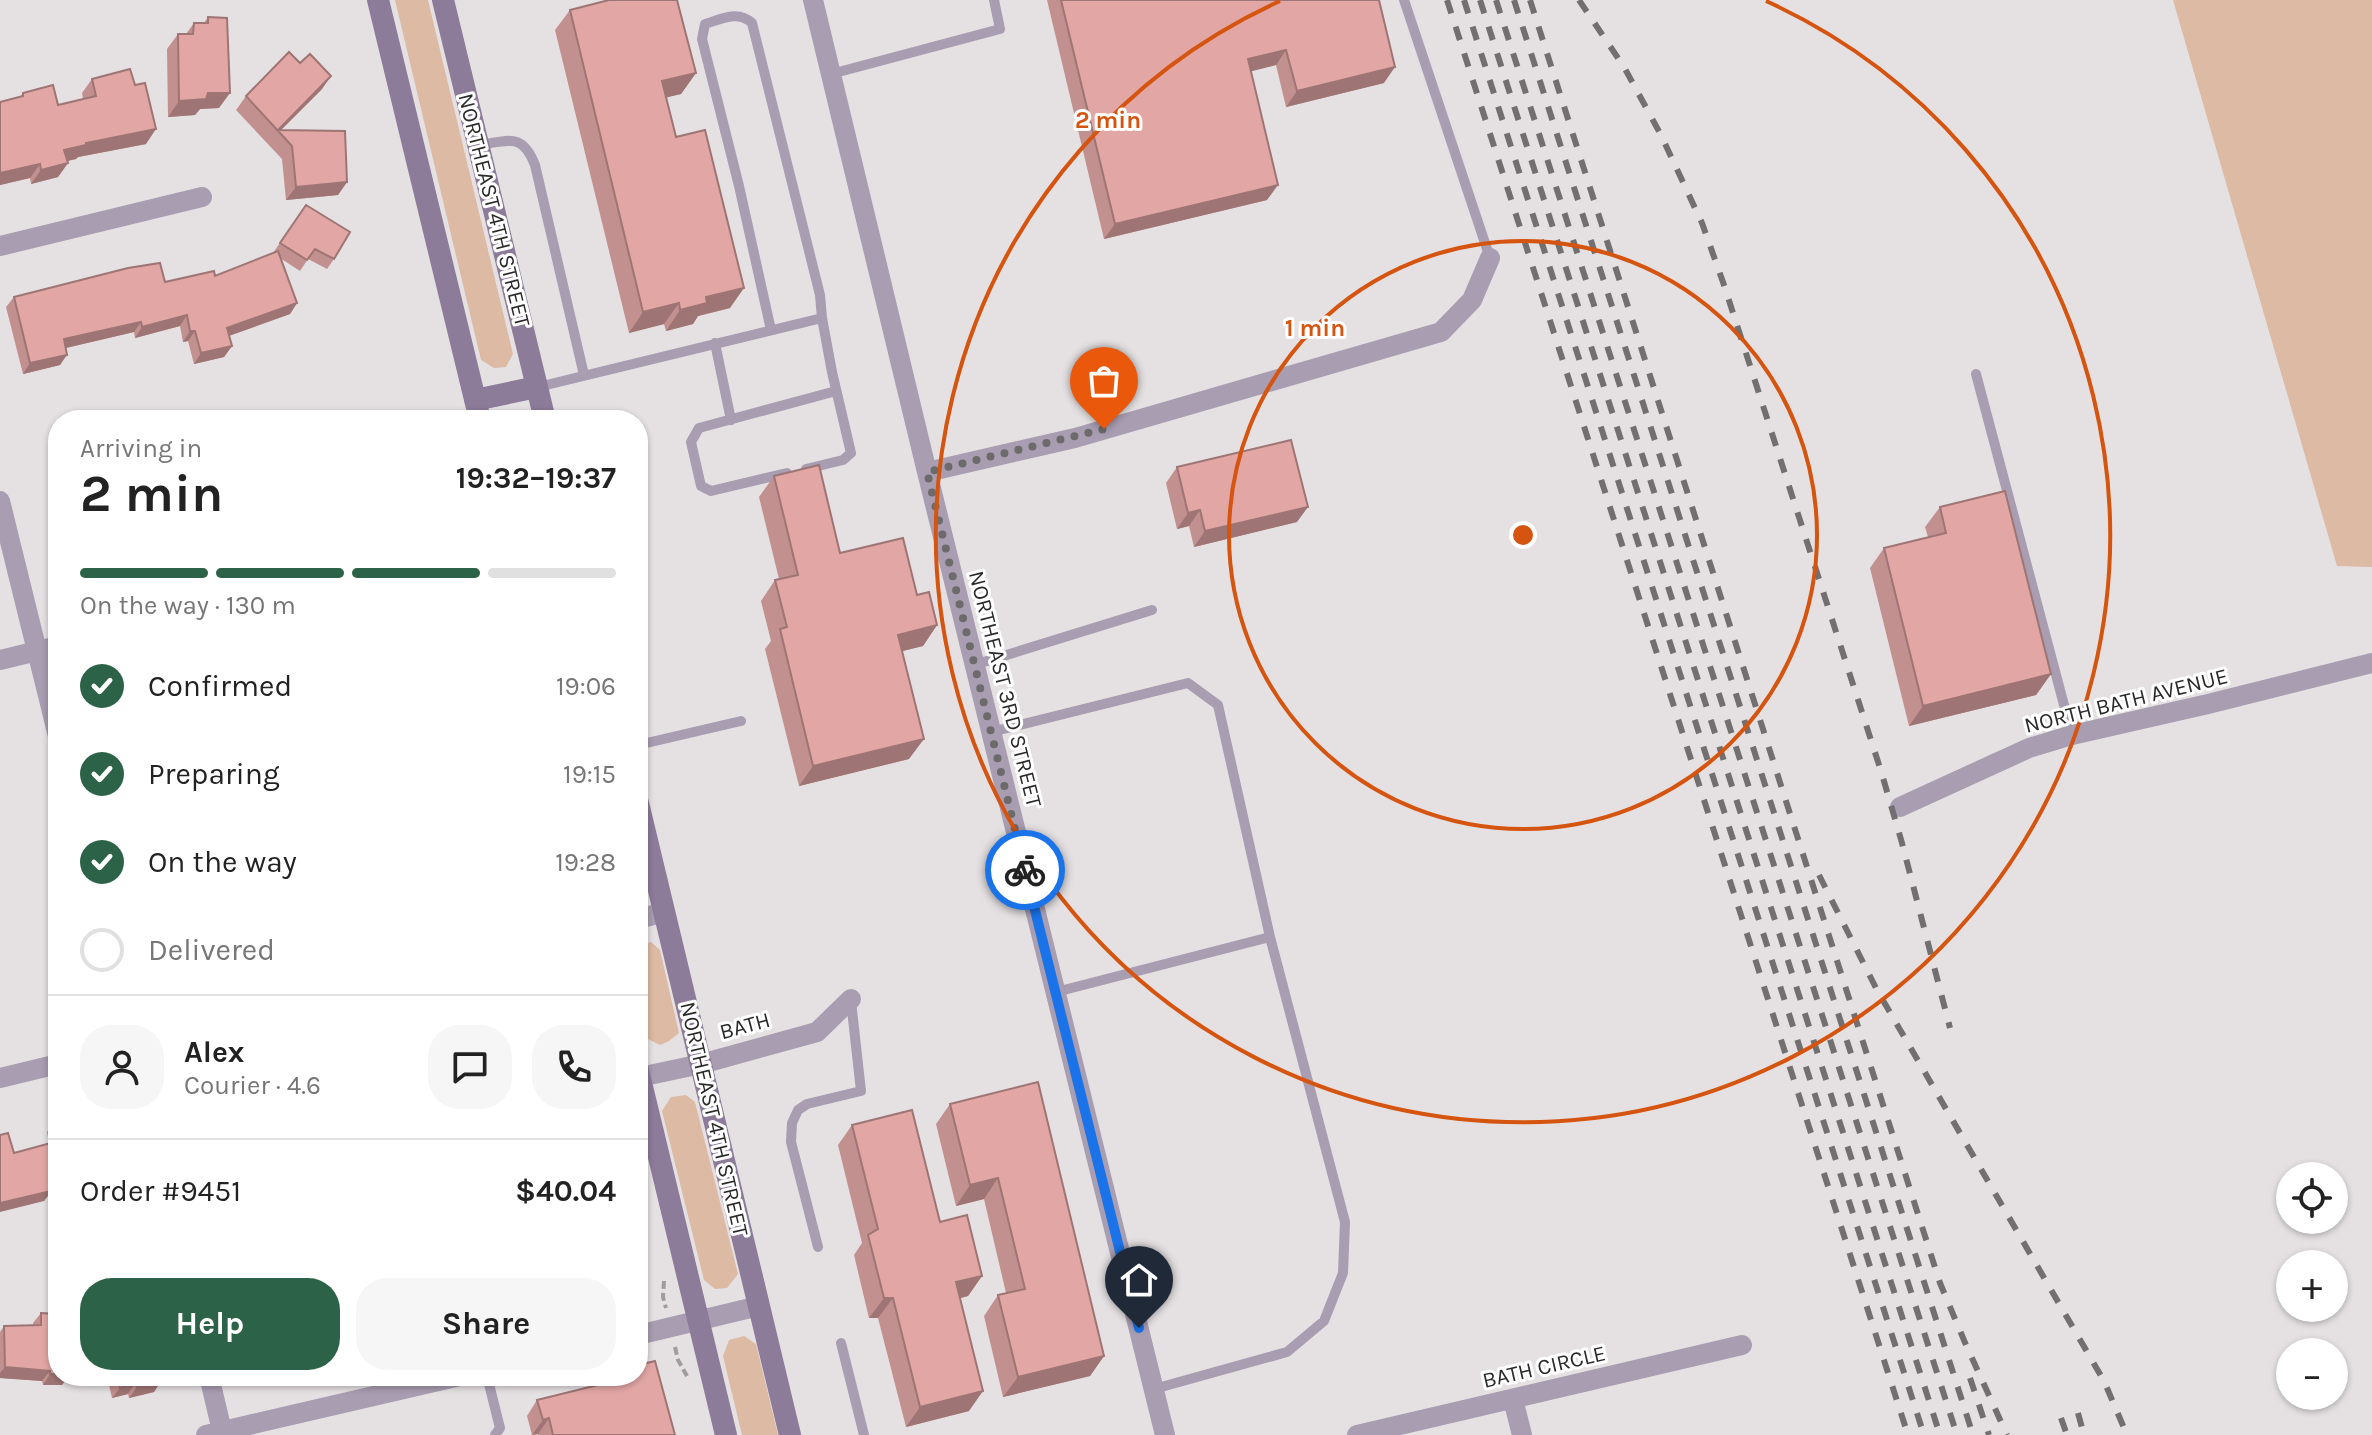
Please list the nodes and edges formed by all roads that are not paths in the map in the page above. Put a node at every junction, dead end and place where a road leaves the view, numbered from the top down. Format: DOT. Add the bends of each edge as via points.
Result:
graph roads {
  1 [pos="378,0"];
  2 [pos="443,0"];
  3 [pos="813,0"];
  4 [pos="994,0"];
  5 [pos="1404,0"];
  6 [pos="831,74"];
  7 [pos="478,145"];
  8 [pos="202,197"];
  9 [pos="0,246"];
  10 [pos="1490,258"];
  11 [pos="822,318"];
  12 [pos="771,330"];
  13 [pos="715,343"];
  14 [pos="1976,374"];
  15 [pos="584,375"];
  16 [pos="537,387"];
  17 [pos="836,391"];
  18 [pos="478,410"];
  19 [pos="543,410"];
  20 [pos="731,420"];
  21 [pos="927,472"];
  22 [pos="0,501"];
  23 [pos="1152,610"];
  24 [pos="48,648"];
  25 [pos="37,651"];
  26 [pos="0,660"];
  27 [pos="2372,663"];
  28 [pos="974,665"];
  29 [pos="48,696"];
  30 [pos="741,721"];
  31 [pos="991,732"];
  32 [pos="2072,735"];
  33 [pos="648,743"];
  34 [pos="1900,807"];
  35 [pos="648,843"];
  36 [pos="665,912"];
  37 [pos="648,916"];
  38 [pos="1270,937"];
  39 [pos="1056,992"];
  40 [pos="851,999"];
  41 [pos="701,1064"];
  42 [pos="48,1066"];
  43 [pos="648,1073"];
  44 [pos="0,1078"];
  45 [pos="648,1112"];
  46 [pos="818,1247"];
  47 [pos="759,1306"];
  48 [pos="698,1321"];
  49 [pos="648,1333"];
  50 [pos="841,1343"];
  51 [pos="1742,1345"];
  52 [pos="210,1386"];
  53 [pos="418,1386"];
  54 [pos="490,1386"];
  55 [pos="1154,1389"];
  56 [pos="1513,1399"];
  57 [pos="217,1434"];
  58 [pos="495,1435"];
  59 [pos="726,1435"];
  60 [pos="790,1435"];
  61 [pos="864,1435"];
  62 [pos="1165,1435"];
  63 [pos="1357,1435"];
  64 [pos="1522,1435"];
  1 -- 18 [label="main road"];
  2 -- 7 [label="main road, NORTHEAST 4TH STREET"];
  3 -- 6 [label="street, NORTHEAST 3RD STREET"];
  4 -- 6 [label="lane" via="1000,29"];
  5 -- 10 [label="lane"];
  6 -- 21 [label="street, NORTHEAST 3RD STREET"];
  7 -- 15 [label="lane" via="511,141 529,149"];
  7 -- 16 [label="main road, NORTHEAST 4TH STREET"];
  8 -- 9 [label="street"];
  10 -- 21 [label="street" via="1472,300 1441,332 1075,438"];
  11 -- 12 [label="lane"];
  11 -- 12 [label="lane" via="752,23 732,16 705,24 702,39"];
  11 -- 17 [label="lane"];
  12 -- 13 [label="lane"];
  13 -- 15 [label="lane"];
  13 -- 20 [label="lane"];
  14 -- 32 [label="lane"];
  15 -- 16 [label="lane"];
  16 -- 18 [label="main road"];
  16 -- 19 [label="main road, NORTHEAST 4TH STREET"];
  17 -- 20 [label="lane"];
  17 -- 20 [label="lane" via="851,453 843,460 711,491 701,486 691,442 699,428"];
  21 -- 28 [label="street, NORTHEAST 3RD STREET"];
  22 -- 25 [label="street"];
  23 -- 28 [label="lane"];
  24 -- 25 [label="street"];
  25 -- 26 [label="street"];
  25 -- 29 [label="street"];
  27 -- 32 [label="street, NORTH BATH AVENUE"];
  28 -- 31 [label="street, NORTHEAST 3RD STREET"];
  30 -- 33 [label="lane"];
  31 -- 38 [label="lane" via="1188,683 1218,705"];
  31 -- 39 [label="street, NORTHEAST 3RD STREET"];
  32 -- 34 [label="street, NORTH BATH AVENUE" via="2029,748"];
  35 -- 36 [label="main road, NORTHEAST 4TH STREET"];
  36 -- 37 [label="street"];
  36 -- 41 [label="main road, NORTHEAST 4TH STREET"];
  38 -- 39 [label="lane"];
  38 -- 55 [label="lane" via="1345,1222 1343,1273 1324,1321 1287,1352"];
  39 -- 55 [label="street, NORTHEAST 3RD STREET"];
  40 -- 41 [label="street, BATH" via="817,1032"];
  40 -- 46 [label="lane" via="861,1091 807,1104 792,1123 791,1142"];
  41 -- 43 [label="street, BATH"];
  41 -- 47 [label="main road, NORTHEAST 4TH STREET"];
  42 -- 44 [label="street"];
  45 -- 48 [label="main road"];
  47 -- 48 [label="street"];
  47 -- 60 [label="main road, NORTHEAST 4TH STREET"];
  48 -- 49 [label="street"];
  48 -- 59 [label="main road"];
  50 -- 61 [label="lane"];
  51 -- 56 [label="street, BATH CIRCLE"];
  52 -- 57 [label="street"];
  53 -- 57 [label="street"];
  54 -- 58 [label="lane" via="500,1428"];
  55 -- 62 [label="street, NORTHEAST 3RD STREET"];
  56 -- 63 [label="street, BATH CIRCLE"];
  56 -- 64 [label="street"];
}
